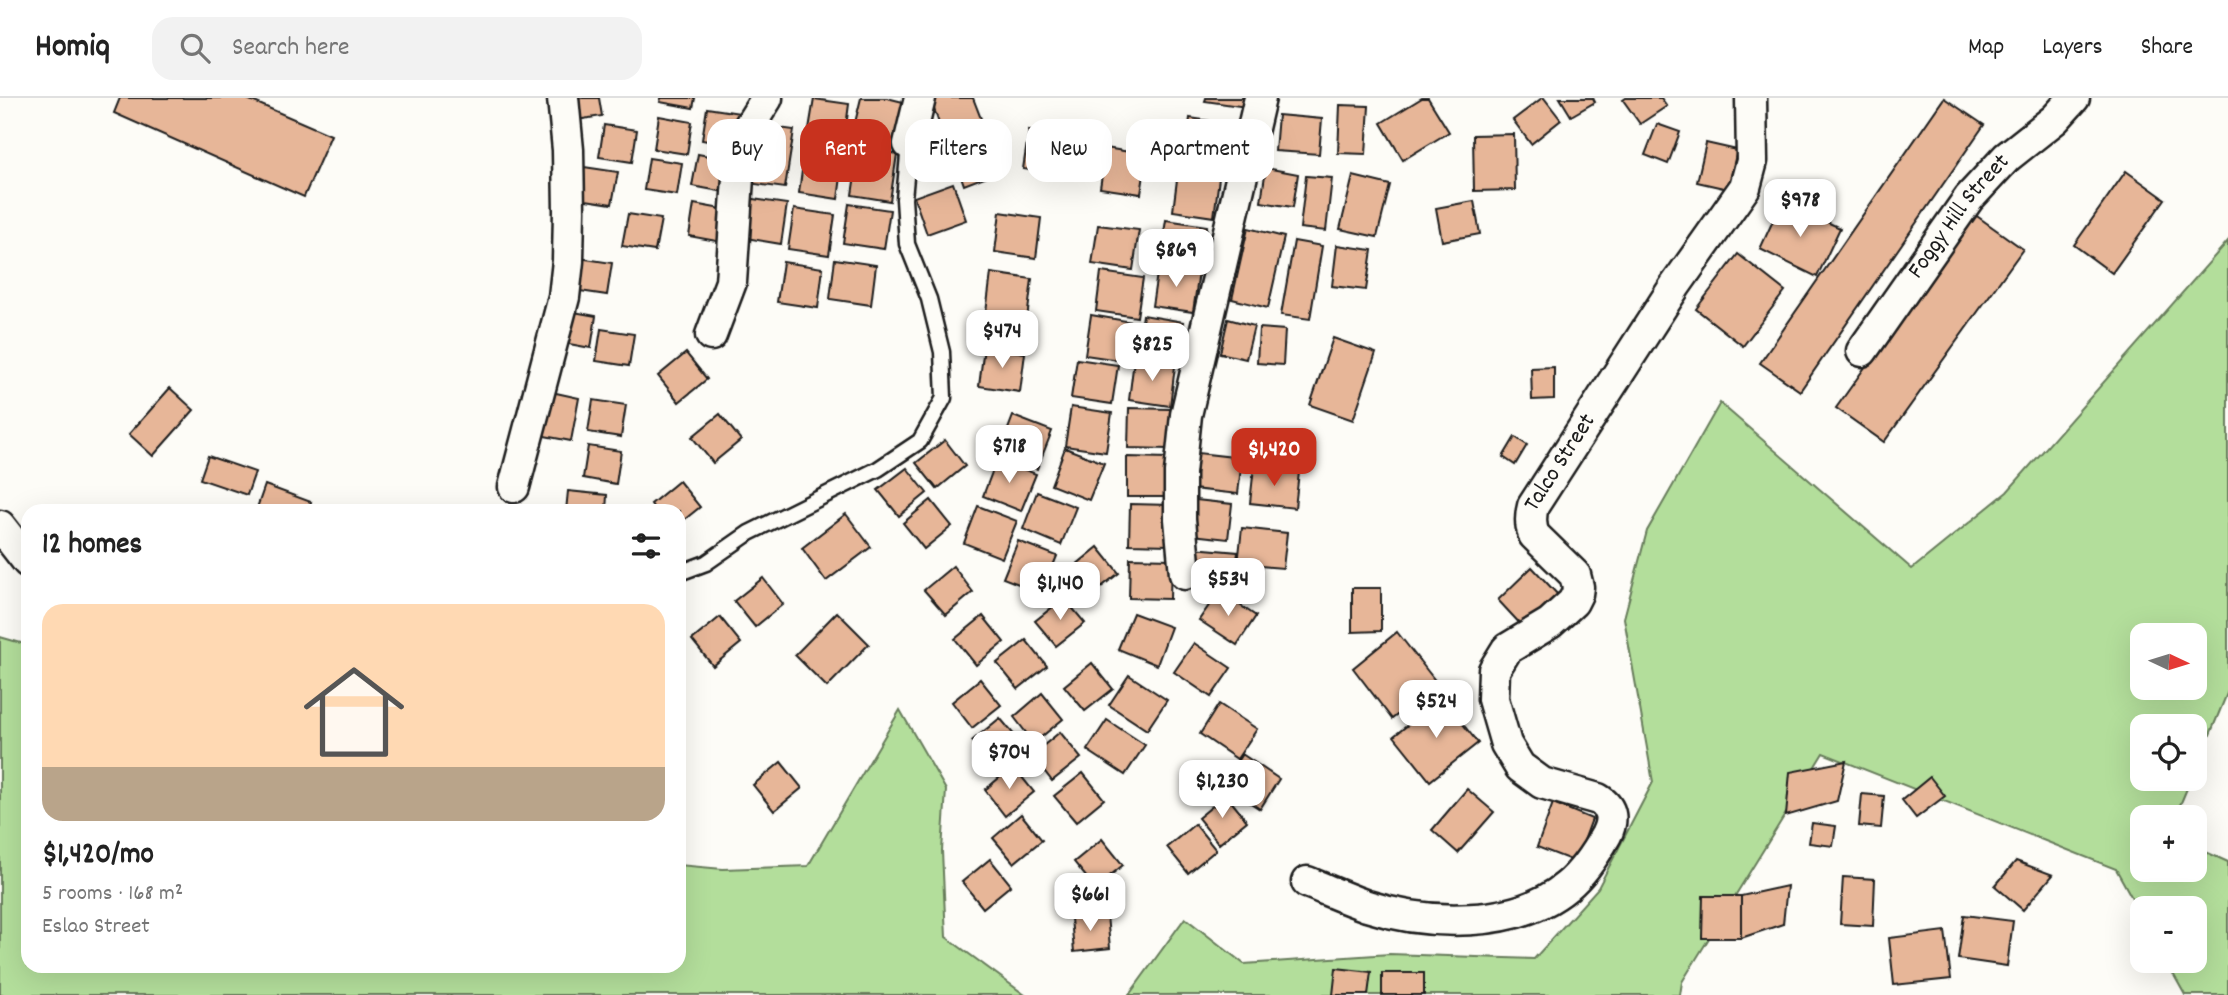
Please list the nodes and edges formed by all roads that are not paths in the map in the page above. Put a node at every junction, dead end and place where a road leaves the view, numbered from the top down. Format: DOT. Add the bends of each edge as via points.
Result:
graph roads {
  1 [pos="563,98"];
  2 [pos="767,98"];
  3 [pos="920,98"];
  4 [pos="1260,98"];
  5 [pos="1751,98"];
  6 [pos="2074,98"];
  7 [pos="915,119"];
  8 [pos="906,182"];
  9 [pos="711,335"];
  10 [pos="1862,351"];
  11 [pos="514,487"];
  12 [pos="0,526"];
  13 [pos="21,553"];
  14 [pos="686,570"];
  15 [pos="1185,574"];
  16 [pos="1307,882"];
  1 -- 11 [label="street" via="569,211 564,297"];
  2 -- 9 [label="street" via="745,133 731,282"];
  3 -- 7 [label="street"];
  4 -- 15 [label="street" via="1186,415 1180,473"];
  5 -- 16 [label="street, Talco Street" via="1752,161 1745,187 1675,286 1533,506 1534,536 1575,575 1578,587 1573,602 1550,623 1507,649 1494,670 1493,699 1506,744 1520,767 1542,783 1607,804 1611,813 1605,836 1565,888 1522,910 1489,918 1408,916"];
  6 -- 10 [label="street, Foggy Hill Street" via="1969,198"];
  8 -- 14 [label="lane" via="907,244 929,299 942,352 944,398 920,441 878,470 800,506"];
  12 -- 13 [label="street"];
}
